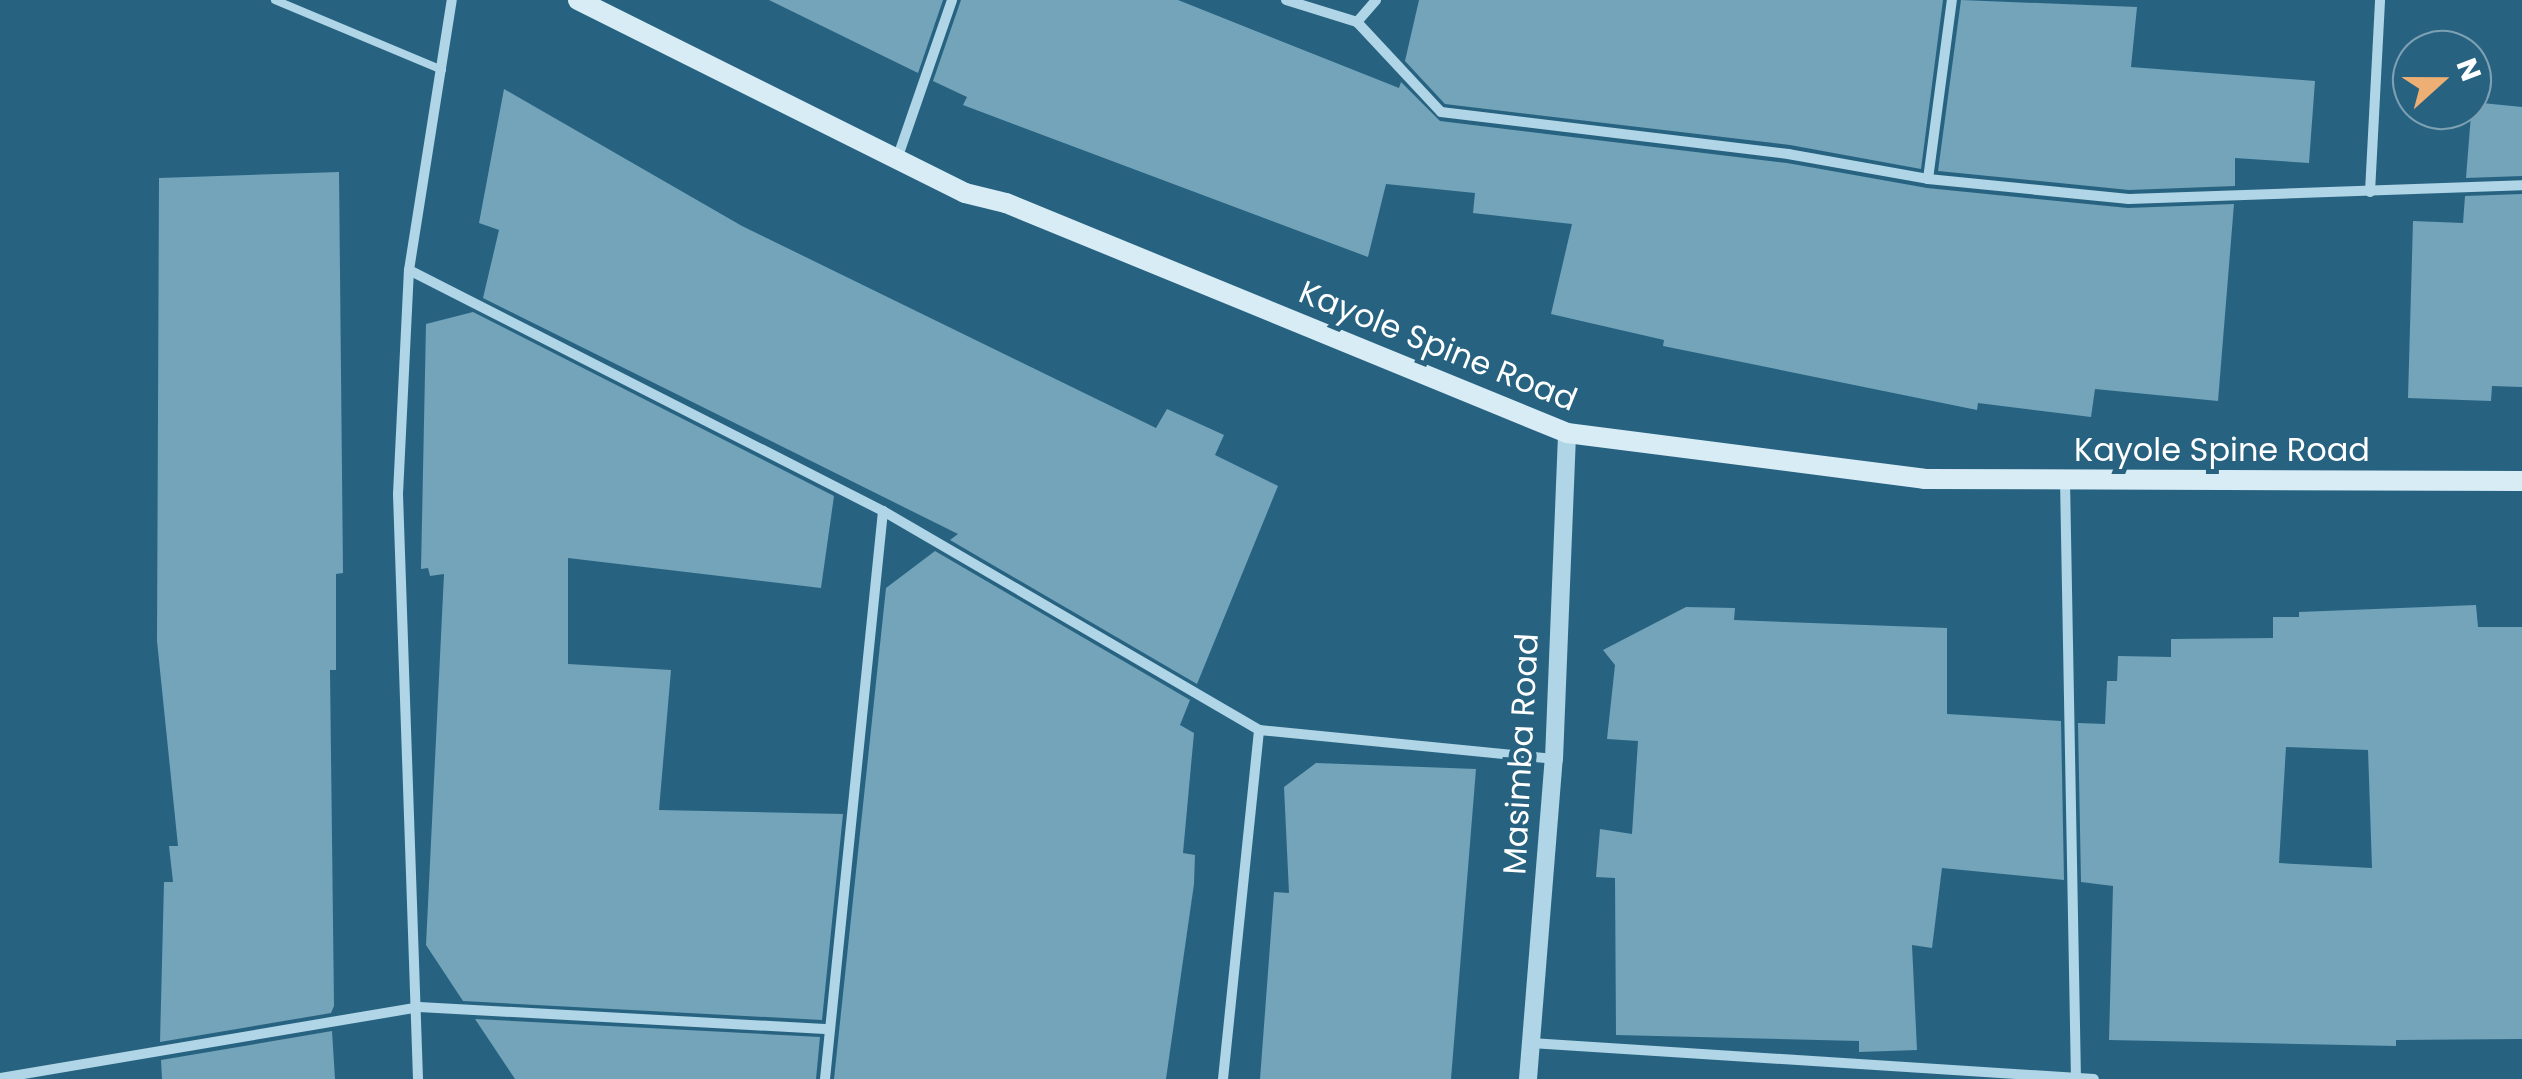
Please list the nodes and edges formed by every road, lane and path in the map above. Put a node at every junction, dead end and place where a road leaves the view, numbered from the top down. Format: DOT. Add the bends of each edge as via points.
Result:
graph roads {
  1 [pos="275,0"];
  2 [pos="452,0"];
  3 [pos="578,0"];
  4 [pos="952,0"];
  5 [pos="1286,0"];
  6 [pos="1376,0"];
  7 [pos="1952,0"];
  8 [pos="2380,0"];
  9 [pos="1357,22"];
  10 [pos="442,70"];
  11 [pos="897,160"];
  12 [pos="1928,180"];
  13 [pos="2522,185"];
  14 [pos="2370,192"];
  15 [pos="410,270"];
  16 [pos="1567,433"];
  17 [pos="2065,479"];
  18 [pos="2522,481"];
  19 [pos="883,511"];
  20 [pos="1259,730"];
  21 [pos="1554,760"];
  22 [pos="420,1008"];
  23 [pos="829,1029"];
  24 [pos="1530,1044"];
  25 [pos="0,1078"];
  26 [pos="2076,1078"];
  27 [pos="418,1079"];
  28 [pos="825,1079"];
  29 [pos="1223,1079"];
  30 [pos="1528,1079"];
  31 [pos="2094,1079"];
  1 -- 10 [label="lane"];
  2 -- 10 [label="street"];
  3 -- 11 [label="main road, Kayole Spine Road"];
  4 -- 11 [label="street"];
  5 -- 9 [label="street"];
  6 -- 9 [label="street"];
  7 -- 12 [label="street"];
  8 -- 14 [label="street"];
  9 -- 12 [label="street" via="1442,112 1788,154"];
  10 -- 15 [label="street"];
  11 -- 16 [label="main road, Kayole Spine Road" via="964,194 1006,203"];
  12 -- 14 [label="street" via="2128,199"];
  13 -- 14 [label="street"];
  15 -- 19 [label="street"];
  15 -- 22 [label="street" via="398,494"];
  16 -- 17 [label="main road, Kayole Spine Road" via="1924,479"];
  16 -- 21 [label="street, Masimba Road"];
  17 -- 18 [label="main road, Kayole Spine Road"];
  17 -- 26 [label="street"];
  19 -- 20 [label="street"];
  19 -- 23 [label="street"];
  20 -- 21 [label="street"];
  20 -- 29 [label="street"];
  21 -- 24 [label="street, Masimba Road"];
  22 -- 23 [label="street"];
  22 -- 25 [label="street"];
  22 -- 27 [label="street"];
  23 -- 28 [label="street"];
  24 -- 26 [label="street"];
  24 -- 30 [label="street, Masimba Road"];
  26 -- 31 [label="street"];
}
